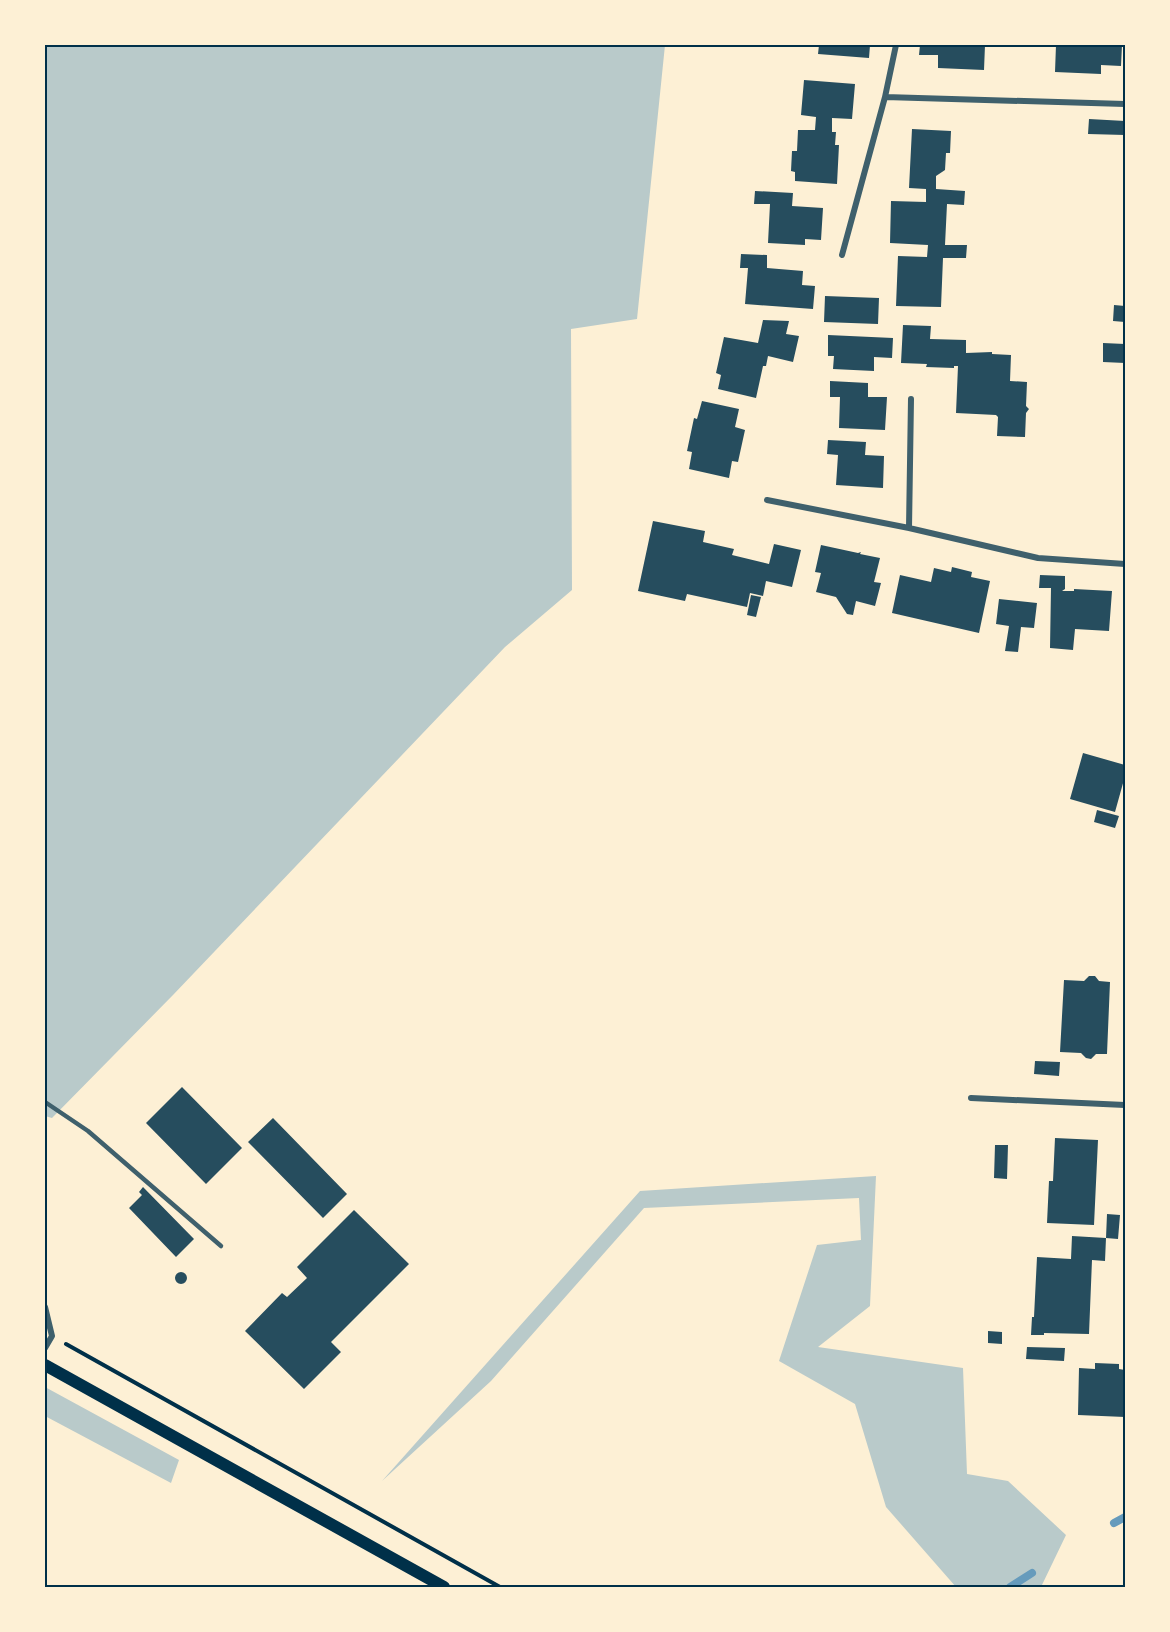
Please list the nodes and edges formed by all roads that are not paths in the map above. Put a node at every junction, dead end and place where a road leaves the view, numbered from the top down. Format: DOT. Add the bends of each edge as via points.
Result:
graph roads {
  1 [pos="896,45"];
  2 [pos="885,97"];
  3 [pos="1125,104"];
  4 [pos="842,255"];
  5 [pos="911,399"];
  6 [pos="767,500"];
  7 [pos="909,528"];
  8 [pos="1125,564"];
  9 [pos="971,1098"];
  10 [pos="45,1102"];
  11 [pos="1125,1105"];
  12 [pos="221,1246"];
  13 [pos="45,1307"];
  14 [pos="45,1348"];
  15 [pos="45,1365"];
  16 [pos="444,1587"];
  1 -- 2 [label="street"];
  2 -- 3 [label="street"];
  2 -- 4 [label="street"];
  5 -- 7 [label="street"];
  6 -- 7 [label="street"];
  7 -- 8 [label="street" via="1038,558"];
  9 -- 11 [label="street"];
  10 -- 12 [label="lane" via="88,1131"];
  13 -- 14 [label="street" via="52,1336"];
  15 -- 16 [label="main road"];
}
